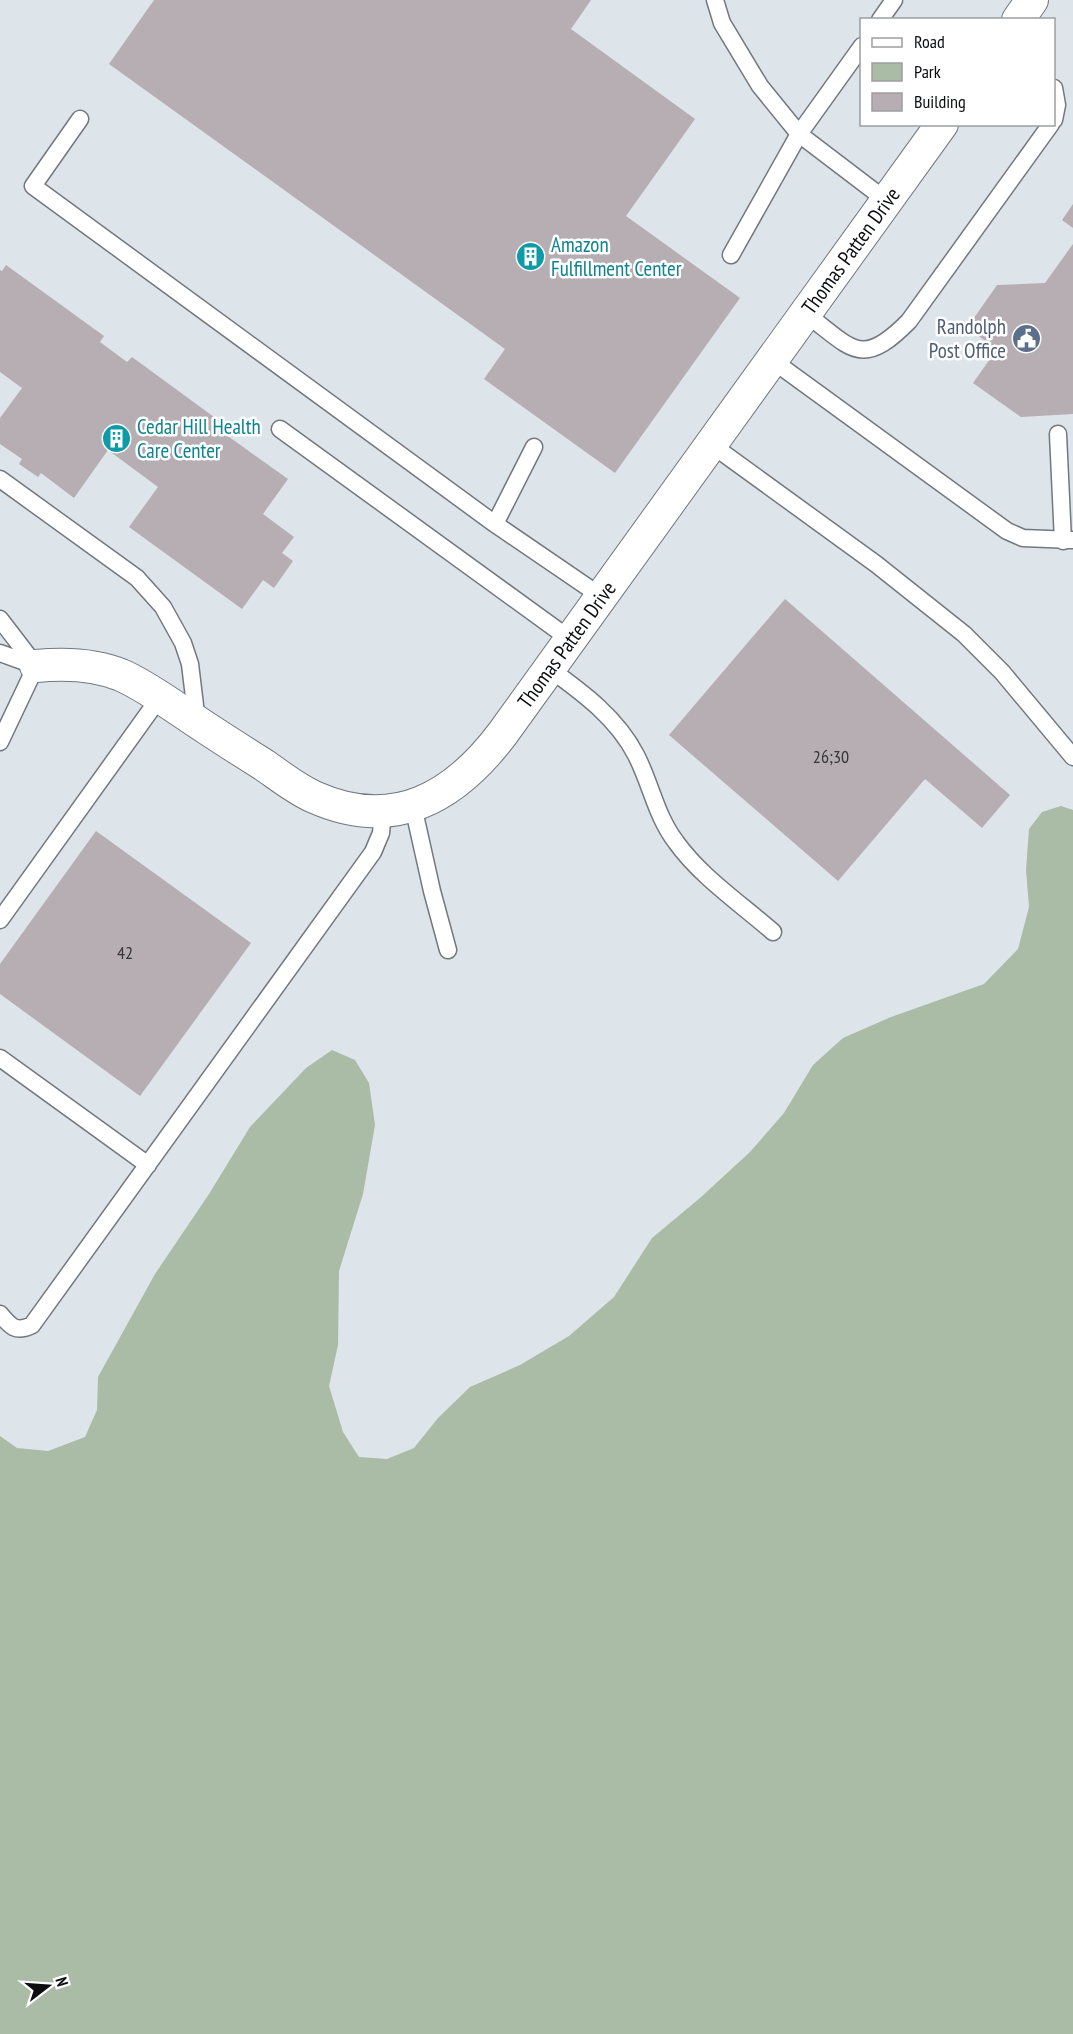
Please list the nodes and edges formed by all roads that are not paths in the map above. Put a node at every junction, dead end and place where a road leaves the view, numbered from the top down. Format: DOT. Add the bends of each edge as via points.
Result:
graph roads {
  1 [pos="715,0"];
  2 [pos="894,0"];
  3 [pos="1032,0"];
  4 [pos="881,18"];
  5 [pos="1019,18"];
  6 [pos="860,47"];
  7 [pos="1055,96"];
  8 [pos="1055,112"];
  9 [pos="80,119"];
  10 [pos="941,126"];
  11 [pos="1050,126"];
  12 [pos="800,134"];
  13 [pos="887,201"];
  14 [pos="731,255"];
  15 [pos="806,314"];
  16 [pos="772,360"];
  17 [pos="280,429"];
  18 [pos="1058,434"];
  19 [pos="712,445"];
  20 [pos="534,447"];
  21 [pos="0,479"];
  22 [pos="495,524"];
  23 [pos="1068,540"];
  24 [pos="602,597"];
  25 [pos="0,618"];
  26 [pos="571,640"];
  27 [pos="0,653"];
  28 [pos="36,666"];
  29 [pos="550,669"];
  30 [pos="160,697"];
  31 [pos="197,722"];
  32 [pos="0,742"];
  33 [pos="1073,757"];
  34 [pos="398,808"];
  35 [pos="0,920"];
  36 [pos="773,932"];
  37 [pos="448,950"];
  38 [pos="0,1058"];
  39 [pos="148,1165"];
  40 [pos="0,1314"];
  1 -- 12 [label="lane" via="722,23 760,86"];
  2 -- 4 [label="lane"];
  3 -- 5 [label="street"];
  6 -- 12 [label="lane"];
  7 -- 8 [label="lane"];
  9 -- 22 [label="lane" via="33,186"];
  10 -- 13 [label="street, Thomas Patten Drive"];
  11 -- 15 [label="lane" via="909,321 890,338 861,350"];
  12 -- 13 [label="lane"];
  12 -- 14 [label="lane"];
  13 -- 15 [label="street, Thomas Patten Drive"];
  15 -- 16 [label="street, Thomas Patten Drive"];
  16 -- 19 [label="street, Thomas Patten Drive"];
  16 -- 23 [label="lane" via="1007,531 1023,538"];
  17 -- 26 [label="lane"];
  18 -- 23 [label="lane"];
  19 -- 24 [label="street, Thomas Patten Drive"];
  19 -- 33 [label="lane" via="876,564 964,634 1002,672"];
  20 -- 22 [label="lane"];
  21 -- 31 [label="lane" via="137,578 163,607 190,664"];
  22 -- 24 [label="lane"];
  24 -- 26 [label="street, Thomas Patten Drive"];
  25 -- 28 [label="lane"];
  26 -- 29 [label="street, Thomas Patten Drive"];
  27 -- 28 [label="lane"];
  28 -- 30 [label="street" via="80,664 101,669 121,675"];
  28 -- 32 [label="lane"];
  29 -- 34 [label="street, Thomas Patten Drive" via="477,765 448,789"];
  29 -- 36 [label="lane" via="599,707 624,736 677,844"];
  30 -- 31 [label="street"];
  30 -- 35 [label="lane"];
  31 -- 34 [label="street" via="313,796 346,807"];
  34 -- 37 [label="lane" via="432,891"];
  34 -- 39 [label="lane" via="373,852"];
  38 -- 39 [label="lane"];
  39 -- 40 [label="lane" via="32,1326 22,1330 12,1327"];
}
